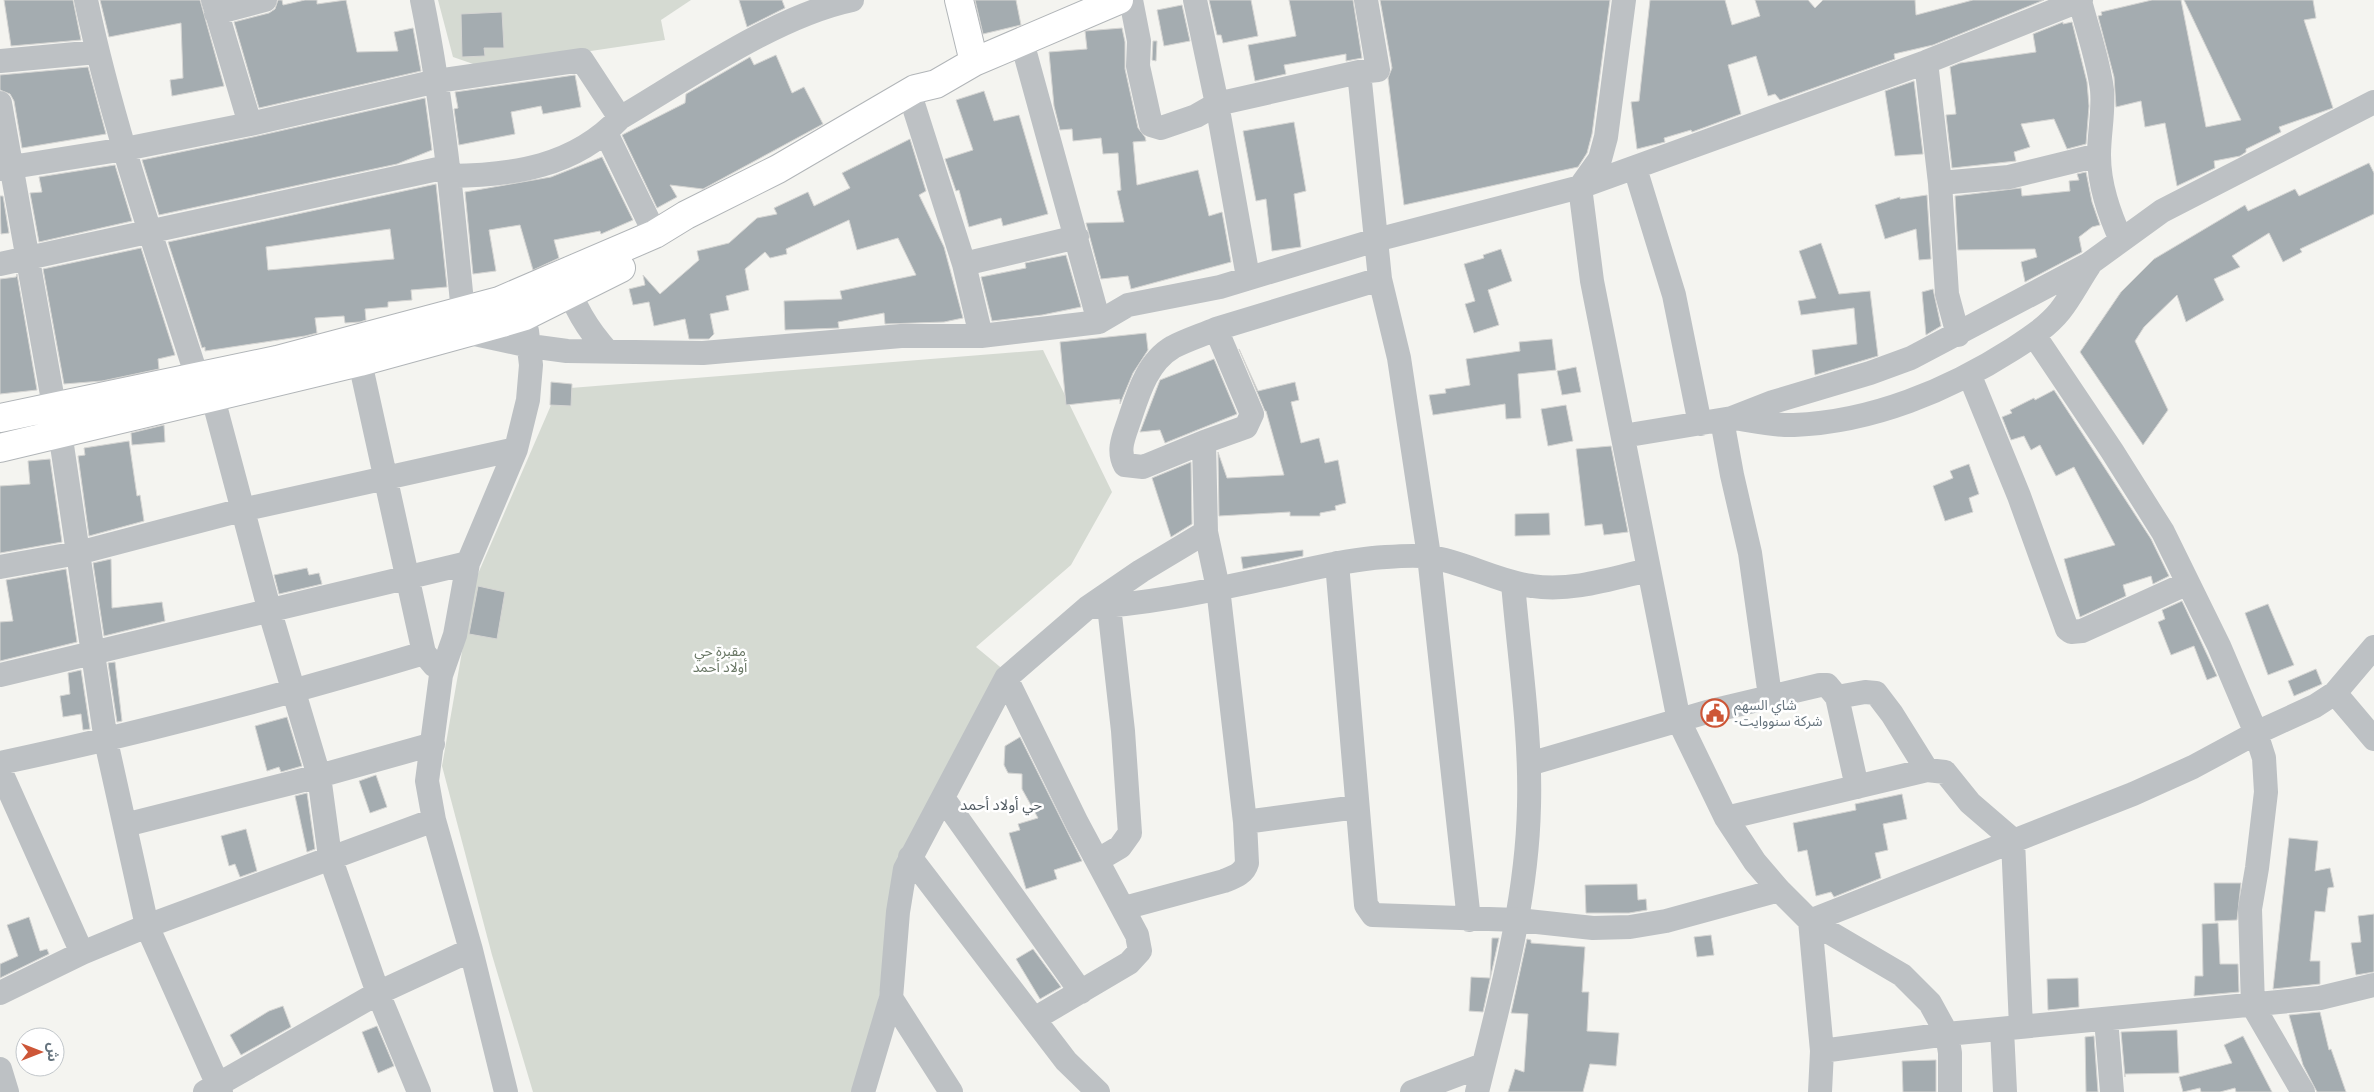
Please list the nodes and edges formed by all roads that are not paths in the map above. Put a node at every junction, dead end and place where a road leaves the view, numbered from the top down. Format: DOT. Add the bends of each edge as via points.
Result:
graph roads {
  1 [pos="86,0"];
  2 [pos="265,0"];
  3 [pos="422,0"];
  4 [pos="852,0"];
  5 [pos="958,0"];
  6 [pos="1120,0"];
  7 [pos="1130,0"];
  8 [pos="1195,0"];
  9 [pos="1366,0"];
  10 [pos="1624,0"];
  11 [pos="2070,2"];
  12 [pos="214,6"];
  13 [pos="796,9"];
  14 [pos="1022,42"];
  15 [pos="97,52"];
  16 [pos="0,61"];
  17 [pos="974,62"];
  18 [pos="1926,62"];
  19 [pos="1359,72"];
  20 [pos="437,81"];
  21 [pos="936,84"];
  22 [pos="2374,102"];
  23 [pos="0,103"];
  24 [pos="1217,104"];
  25 [pos="914,107"];
  26 [pos="250,124"];
  27 [pos="613,125"];
  28 [pos="125,149"];
  29 [pos="2099,155"];
  30 [pos="5,168"];
  31 [pos="1636,168"];
  32 [pos="448,171"];
  33 [pos="1940,182"];
  34 [pos="1580,186"];
  35 [pos="150,231"];
  36 [pos="655,234"];
  37 [pos="1077,237"];
  38 [pos="1376,240"];
  39 [pos="2121,240"];
  40 [pos="29,257"];
  41 [pos="0,264"];
  42 [pos="964,264"];
  43 [pos="2090,264"];
  44 [pos="1248,277"];
  45 [pos="1380,279"];
  46 [pos="567,284"];
  47 [pos="522,304"];
  48 [pos="466,322"];
  49 [pos="1099,322"];
  50 [pos="1216,329"];
  51 [pos="1958,335"];
  52 [pos="981,336"];
  53 [pos="2034,336"];
  54 [pos="530,346"];
  55 [pos="608,352"];
  56 [pos="360,362"];
  57 [pos="1970,376"];
  58 [pos="197,377"];
  59 [pos="213,398"];
  60 [pos="54,406"];
  61 [pos="0,418"];
  62 [pos="1718,420"];
  63 [pos="60,432"];
  64 [pos="1623,436"];
  65 [pos="1204,442"];
  66 [pos="0,448"];
  67 [pos="516,449"];
  68 [pos="384,479"];
  69 [pos="242,510"];
  70 [pos="1206,532"];
  71 [pos="78,553"];
  72 [pos="1429,556"];
  73 [pos="468,563"];
  74 [pos="1337,564"];
  75 [pos="0,567"];
  76 [pos="1648,570"];
  77 [pos="406,577"];
  78 [pos="1513,583"];
  79 [pos="2188,583"];
  80 [pos="1218,588"];
  81 [pos="1098,607"];
  82 [pos="270,612"];
  83 [pos="2374,647"];
  84 [pos="92,653"];
  85 [pos="424,653"];
  86 [pos="0,675"];
  87 [pos="441,675"];
  88 [pos="1006,678"];
  89 [pos="293,692"];
  90 [pos="2335,693"];
  91 [pos="1770,696"];
  92 [pos="1836,697"];
  93 [pos="1679,721"];
  94 [pos="2256,733"];
  95 [pos="2374,739"];
  96 [pos="106,741"];
  97 [pos="433,744"];
  98 [pos="0,763"];
  99 [pos="1529,764"];
  100 [pos="0,770"];
  101 [pos="1927,770"];
  102 [pos="319,776"];
  103 [pos="1857,787"];
  104 [pos="943,798"];
  105 [pos="1358,808"];
  106 [pos="1726,818"];
  107 [pos="434,820"];
  108 [pos="1245,822"];
  109 [pos="125,825"];
  110 [pos="2013,840"];
  111 [pos="330,857"];
  112 [pos="910,857"];
  113 [pos="1098,860"];
  114 [pos="1779,890"];
  115 [pos="1124,908"];
  116 [pos="1469,920"];
  117 [pos="1518,920"];
  118 [pos="1810,921"];
  119 [pos="147,926"];
  120 [pos="471,950"];
  121 [pos="82,953"];
  122 [pos="3,983"];
  123 [pos="2374,984"];
  124 [pos="1081,992"];
  125 [pos="378,993"];
  126 [pos="891,998"];
  127 [pos="2253,1006"];
  128 [pos="1034,1020"];
  129 [pos="2106,1020"];
  130 [pos="2011,1028"];
  131 [pos="1947,1034"];
  132 [pos="1822,1051"];
  133 [pos="1483,1065"];
  134 [pos="0,1069"];
  135 [pos="214,1090"];
  136 [pos="7,1092"];
  137 [pos="419,1092"];
  138 [pos="506,1092"];
  139 [pos="863,1092"];
  140 [pos="951,1092"];
  141 [pos="1098,1092"];
  142 [pos="1412,1092"];
  143 [pos="1477,1092"];
  144 [pos="1820,1092"];
  145 [pos="1950,1092"];
  146 [pos="2005,1092"];
  147 [pos="2112,1092"];
  148 [pos="2303,1092"];
  1 -- 15 [label="street"];
  2 -- 12 [label="street"];
  3 -- 20 [label="street"];
  4 -- 13 [label="street"];
  5 -- 17 [label="main road"];
  6 -- 14 [label="main road"];
  7 -- 24 [label="street" via="1139,41 1138,66 1151,125 1161,128 1196,116"];
  8 -- 24 [label="street"];
  9 -- 19 [label="street" via="1378,70"];
  10 -- 34 [label="street" via="1606,137 1600,159"];
  11 -- 18 [label="street"];
  11 -- 29 [label="street" via="2102,89"];
  12 -- 26 [label="street"];
  13 -- 27 [label="street" via="757,37"];
  14 -- 17 [label="main road"];
  14 -- 37 [label="street"];
  15 -- 16 [label="street"];
  15 -- 28 [label="street"];
  17 -- 21 [label="main road"];
  18 -- 31 [label="street"];
  18 -- 33 [label="street"];
  19 -- 24 [label="street"];
  19 -- 38 [label="street"];
  20 -- 26 [label="street"];
  20 -- 27 [label="street" via="582,60"];
  20 -- 32 [label="street"];
  21 -- 25 [label="main road" via="923,102"];
  21 -- 36 [label="main road" via="915,89 778,169"];
  22 -- 39 [label="street" via="2162,211"];
  23 -- 30 [label="street"];
  24 -- 44 [label="street"];
  25 -- 42 [label="street"];
  25 -- 46 [label="main road" via="774,190"];
  26 -- 28 [label="street"];
  27 -- 32 [label="street" via="576,153 540,165 492,175"];
  27 -- 36 [label="street"];
  28 -- 30 [label="street"];
  28 -- 35 [label="street"];
  29 -- 33 [label="street" via="2009,177"];
  29 -- 39 [label="street" via="2108,211"];
  30 -- 40 [label="street"];
  31 -- 34 [label="street"];
  31 -- 62 [label="street" via="1674,295"];
  32 -- 35 [label="street"];
  32 -- 48 [label="street"];
  33 -- 51 [label="street" via="1947,294"];
  34 -- 38 [label="street"];
  34 -- 64 [label="street" via="1592,281"];
  35 -- 40 [label="street"];
  35 -- 58 [label="street"];
  36 -- 46 [label="main road"];
  37 -- 42 [label="street"];
  37 -- 49 [label="street"];
  38 -- 44 [label="street"];
  38 -- 45 [label="street"];
  39 -- 43 [label="street"];
  40 -- 41 [label="street"];
  40 -- 60 [label="street"];
  42 -- 52 [label="street"];
  43 -- 51 [label="street"];
  43 -- 53 [label="street" via="2060,312"];
  44 -- 49 [label="street" via="1177,297 1128,305"];
  45 -- 50 [label="street"];
  45 -- 72 [label="street" via="1399,358"];
  46 -- 47 [label="main road"];
  46 -- 55 [label="street" via="590,333"];
  47 -- 48 [label="main road"];
  47 -- 54 [label="street"];
  48 -- 54 [label="street"];
  48 -- 56 [label="main road"];
  48 -- 58 [label="main road"];
  49 -- 52 [label="street"];
  50 -- 65 [label="street" via="1252,414 1246,427"];
  50 -- 65 [label="street" via="1172,348 1154,364 1139,390 1120,454 1125,465 1143,467"];
  51 -- 62 [label="street" via="1870,373"];
  52 -- 55 [label="street" via="901,336 703,353"];
  53 -- 57 [label="street"];
  53 -- 79 [label="street" via="2163,532"];
  54 -- 55 [label="street"];
  54 -- 67 [label="street" via="528,400"];
  56 -- 59 [label="main road"];
  56 -- 68 [label="street"];
  57 -- 62 [label="street" via="1892,406 1844,419 1795,425"];
  57 -- 79 [label="street" via="2067,629 2082,631"];
  58 -- 60 [label="main road"];
  59 -- 63 [label="main road"];
  59 -- 69 [label="street"];
  60 -- 61 [label="main road"];
  62 -- 64 [label="street"];
  62 -- 91 [label="street" via="1750,553"];
  63 -- 66 [label="main road"];
  63 -- 71 [label="street"];
  64 -- 76 [label="street"];
  65 -- 70 [label="street"];
  67 -- 68 [label="street"];
  67 -- 73 [label="street"];
  68 -- 69 [label="street"];
  68 -- 77 [label="street"];
  69 -- 71 [label="street"];
  69 -- 82 [label="street"];
  70 -- 80 [label="street"];
  70 -- 81 [label="street" via="1142,571"];
  71 -- 75 [label="street"];
  71 -- 84 [label="street"];
  72 -- 74 [label="street" via="1374,558"];
  72 -- 78 [label="street"];
  72 -- 116 [label="street"];
  73 -- 77 [label="street"];
  73 -- 87 [label="street" via="455,635"];
  74 -- 80 [label="street"];
  74 -- 105 [label="street"];
  76 -- 78 [label="street" via="1582,586 1552,588"];
  76 -- 93 [label="street"];
  77 -- 82 [label="street"];
  77 -- 85 [label="street"];
  78 -- 99 [label="street"];
  79 -- 94 [label="street"];
  80 -- 81 [label="street"];
  80 -- 108 [label="street"];
  81 -- 88 [label="street"];
  81 -- 113 [label="street" via="1123,731 1130,833 1120,847"];
  82 -- 84 [label="street"];
  82 -- 89 [label="street"];
  83 -- 90 [label="street"];
  84 -- 86 [label="street"];
  84 -- 96 [label="street"];
  85 -- 87 [label="street"];
  85 -- 89 [label="street"];
  87 -- 97 [label="street"];
  88 -- 104 [label="street"];
  88 -- 113 [label="street"];
  89 -- 96 [label="street"];
  89 -- 102 [label="street"];
  90 -- 94 [label="street" via="2315,706"];
  90 -- 95 [label="street"];
  91 -- 92 [label="street" via="1827,685"];
  91 -- 93 [label="street"];
  92 -- 101 [label="street" via="1865,692 1876,694"];
  92 -- 103 [label="street"];
  93 -- 99 [label="street"];
  93 -- 106 [label="street"];
  94 -- 110 [label="street" via="2194,768"];
  94 -- 127 [label="street" via="2264,758 2266,792 2250,909"];
  96 -- 98 [label="street"];
  96 -- 109 [label="street"];
  97 -- 102 [label="street"];
  97 -- 107 [label="street" via="427,781"];
  99 -- 117 [label="street" via="1529,807"];
  100 -- 121 [label="street"];
  101 -- 103 [label="street"];
  101 -- 110 [label="street" via="1948,774 1970,803"];
  102 -- 109 [label="street"];
  102 -- 111 [label="street"];
  103 -- 106 [label="street"];
  104 -- 112 [label="street"];
  104 -- 124 [label="street"];
  105 -- 108 [label="street"];
  105 -- 116 [label="street" via="1368,910 1379,917"];
  106 -- 114 [label="street" via="1755,862"];
  107 -- 111 [label="street"];
  107 -- 120 [label="street"];
  108 -- 115 [label="street" via="1248,854 1246,869 1240,874"];
  109 -- 119 [label="street"];
  110 -- 118 [label="street"];
  110 -- 130 [label="street"];
  111 -- 119 [label="street"];
  111 -- 125 [label="street"];
  112 -- 126 [label="street" via="901,887"];
  112 -- 128 [label="street"];
  113 -- 115 [label="street"];
  114 -- 117 [label="street" via="1666,921 1630,927 1592,928"];
  114 -- 118 [label="street"];
  115 -- 124 [label="street" via="1137,934 1140,951 1129,963"];
  116 -- 117 [label="street"];
  117 -- 133 [label="street"];
  118 -- 131 [label="street" via="1902,975 1930,1003"];
  118 -- 132 [label="street"];
  119 -- 121 [label="street"];
  119 -- 135 [label="street"];
  120 -- 125 [label="street"];
  120 -- 138 [label="street"];
  121 -- 122 [label="street"];
  123 -- 127 [label="street" via="2320,998"];
  124 -- 128 [label="street"];
  125 -- 135 [label="street"];
  125 -- 137 [label="street"];
  126 -- 139 [label="street"];
  126 -- 140 [label="street"];
  127 -- 129 [label="street"];
  127 -- 148 [label="street"];
  128 -- 141 [label="street" via="1066,1061"];
  129 -- 130 [label="street"];
  129 -- 147 [label="street"];
  130 -- 131 [label="street"];
  130 -- 146 [label="street"];
  131 -- 132 [label="street"];
  131 -- 145 [label="street"];
  132 -- 144 [label="street"];
  133 -- 142 [label="street"];
  133 -- 143 [label="street"];
  134 -- 136 [label="street"];
}
